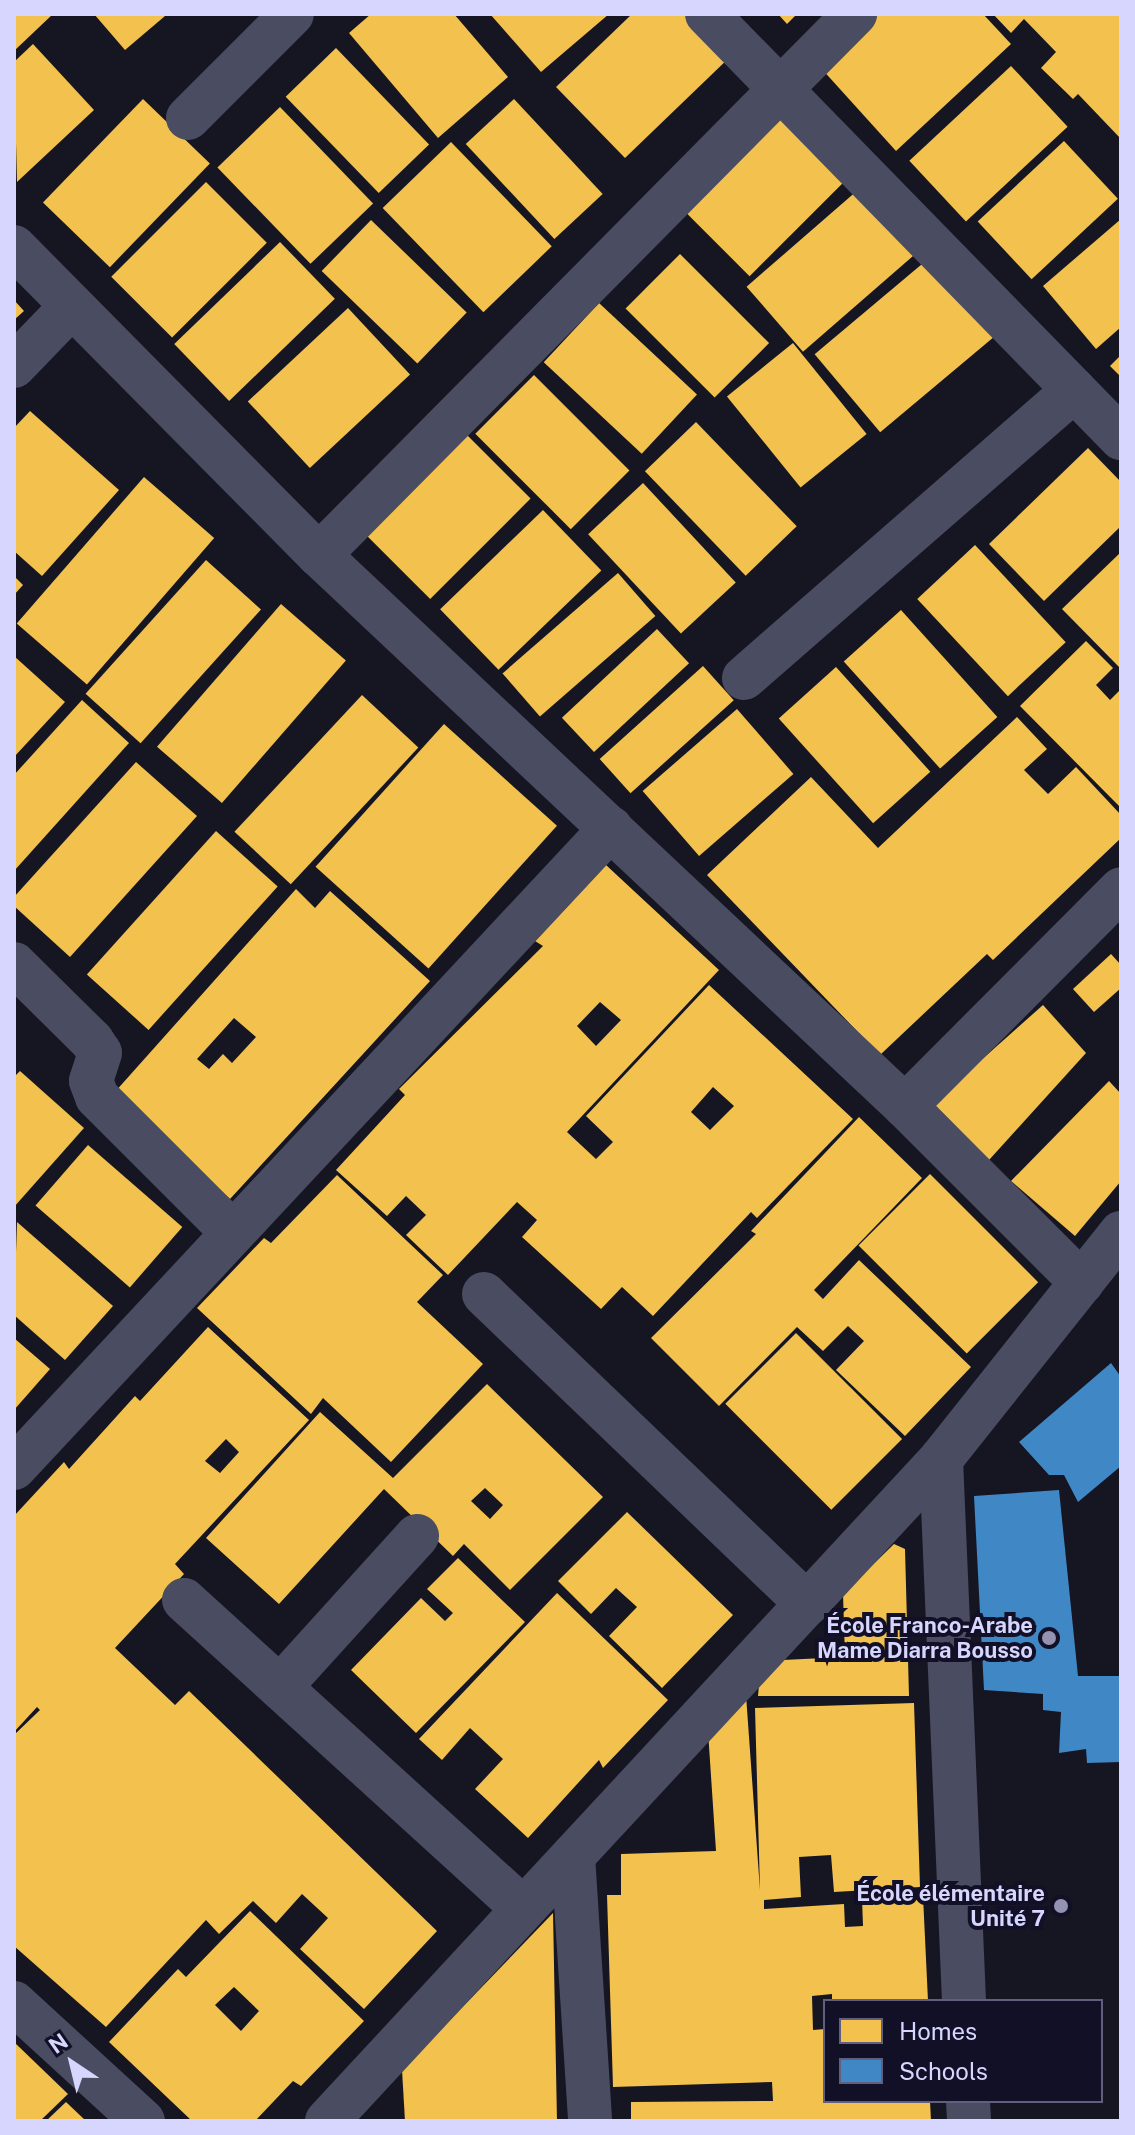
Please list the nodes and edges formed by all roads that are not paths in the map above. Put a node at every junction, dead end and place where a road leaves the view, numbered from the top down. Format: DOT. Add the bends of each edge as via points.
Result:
graph roads {
  1 [pos="292,14"];
  2 [pos="707,14"];
  3 [pos="855,14"];
  4 [pos="779,87"];
  5 [pos="188,118"];
  6 [pos="14,247"];
  7 [pos="72,306"];
  8 [pos="14,366"];
  9 [pos="1074,390"];
  10 [pos="1121,438"];
  11 [pos="319,555"];
  12 [pos="744,678"];
  13 [pos="611,828"];
  14 [pos="1121,889"];
  15 [pos="14,964"];
  16 [pos="905,1106"];
  17 [pos="233,1233"];
  18 [pos="1121,1233"];
  19 [pos="1082,1283"];
  20 [pos="484,1294"];
  21 [pos="941,1459"];
  22 [pos="14,1468"];
  23 [pos="417,1536"];
  24 [pos="184,1600"];
  25 [pos="807,1604"];
  26 [pos="280,1687"];
  27 [pos="573,1856"];
  28 [pos="524,1909"];
  29 [pos="964,1999"];
  30 [pos="14,2003"];
  31 [pos="143,2121"];
  32 [pos="327,2121"];
  33 [pos="590,2121"];
  1 -- 5 [label="street"];
  2 -- 4 [label="street"];
  3 -- 4 [label="street"];
  4 -- 9 [label="street"];
  4 -- 11 [label="street"];
  6 -- 7 [label="street"];
  7 -- 8 [label="street"];
  7 -- 11 [label="street"];
  9 -- 10 [label="street"];
  9 -- 12 [label="street"];
  11 -- 13 [label="street"];
  13 -- 16 [label="street"];
  13 -- 17 [label="street"];
  14 -- 16 [label="street"];
  15 -- 17 [label="street" via="100,1053 91,1081 97,1097"];
  16 -- 19 [label="street"];
  17 -- 22 [label="street"];
  18 -- 19 [label="street"];
  19 -- 21 [label="street"];
  20 -- 25 [label="street"];
  21 -- 25 [label="street"];
  21 -- 29 [label="street"];
  23 -- 26 [label="street"];
  24 -- 26 [label="street"];
  25 -- 27 [label="street"];
  26 -- 28 [label="street"];
  27 -- 28 [label="street"];
  27 -- 33 [label="street"];
  28 -- 32 [label="street"];
  30 -- 31 [label="street"];
}
